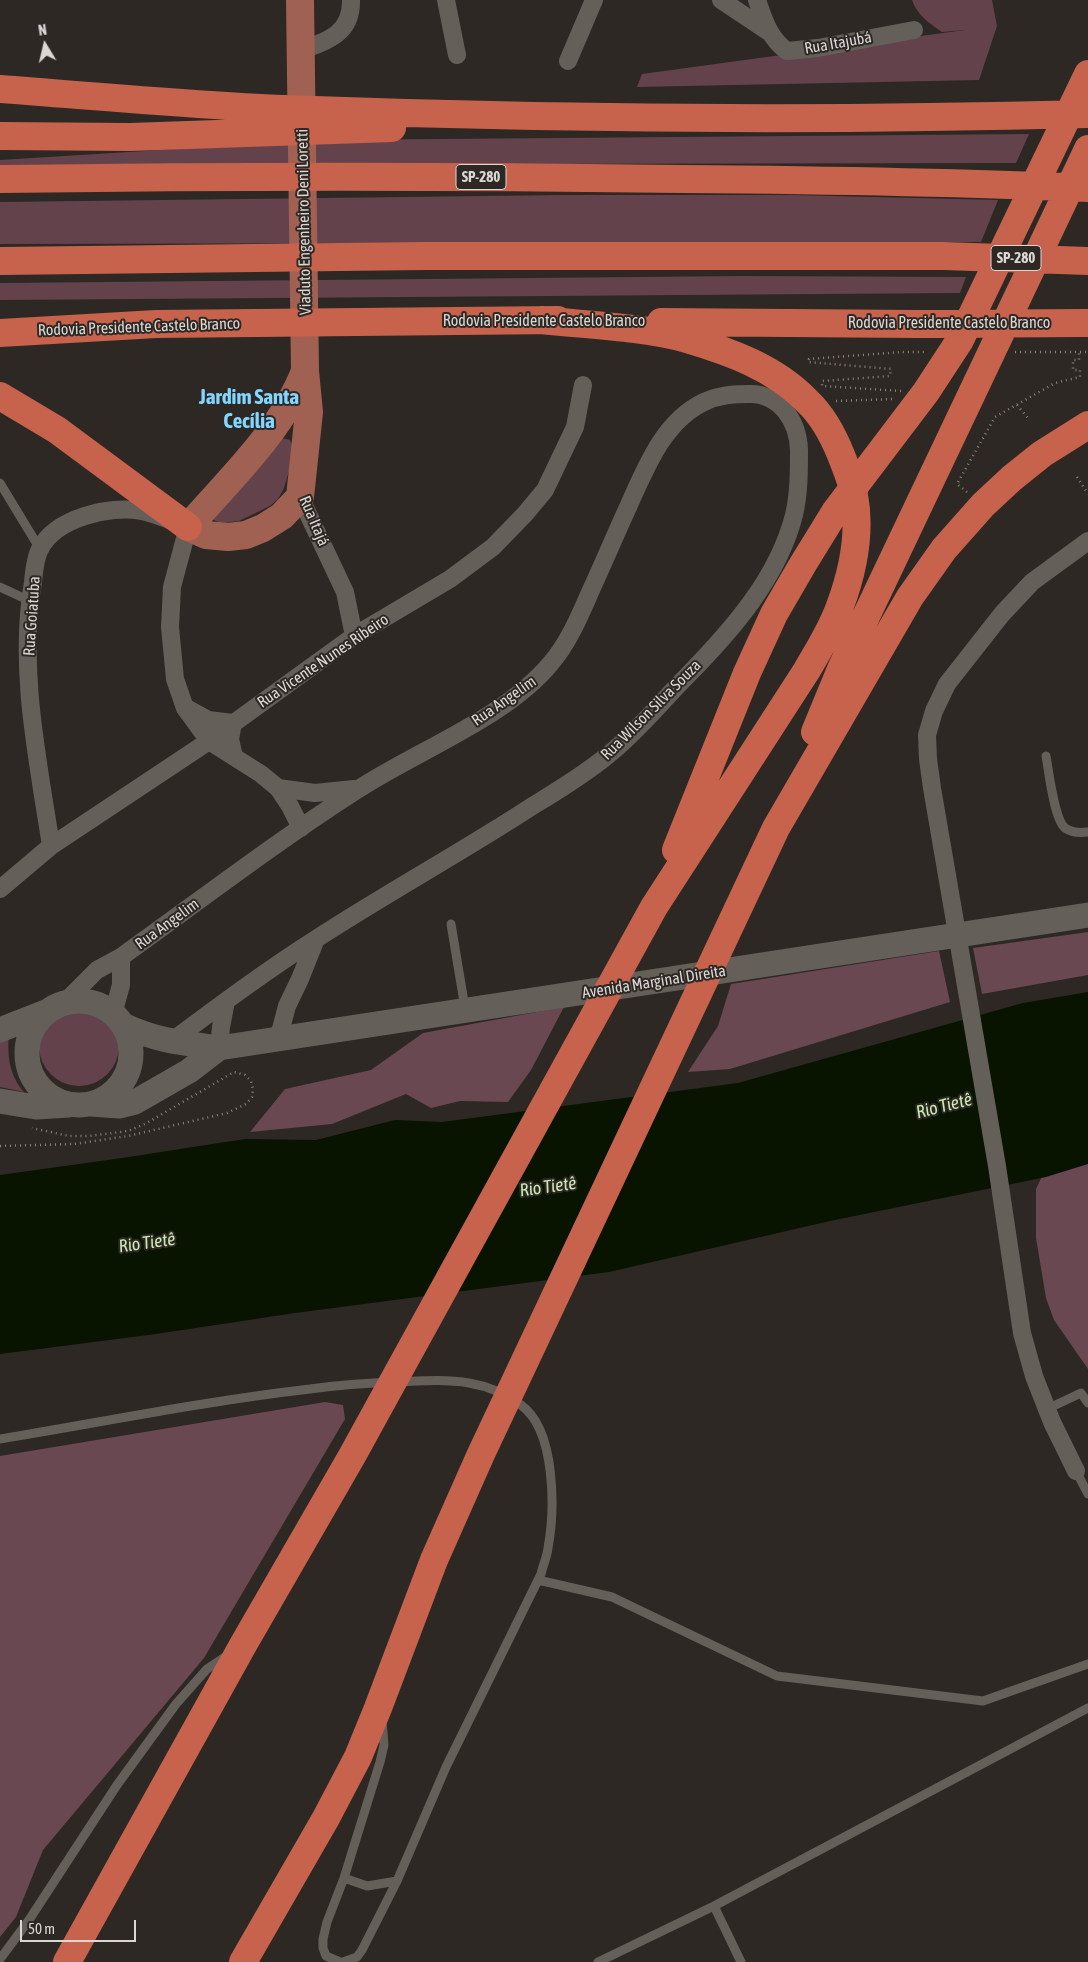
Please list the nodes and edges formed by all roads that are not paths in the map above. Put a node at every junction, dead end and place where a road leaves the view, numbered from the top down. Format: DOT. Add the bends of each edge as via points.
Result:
graph roads {
  1 [pos="300,0"];
  2 [pos="351,0"];
  3 [pos="594,0"];
  4 [pos="721,0"];
  5 [pos="757,0"];
  6 [pos="447,1"];
  7 [pos="914,30"];
  8 [pos="769,32"];
  9 [pos="457,56"];
  10 [pos="568,61"];
  11 [pos="302,62"];
  12 [pos="1088,74"];
  13 [pos="0,90"];
  14 [pos="1088,114"];
  15 [pos="638,118"];
  16 [pos="0,136"];
  17 [pos="130,137"];
  18 [pos="0,147"];
  19 [pos="1088,149"];
  20 [pos="0,179"];
  21 [pos="1088,188"];
  22 [pos="1088,260"];
  23 [pos="0,261"];
  24 [pos="541,320"];
  25 [pos="1079,323"];
  26 [pos="0,333"];
  27 [pos="305,367"];
  28 [pos="583,385"];
  29 [pos="0,396"];
  30 [pos="1088,425"];
  31 [pos="276,426"];
  32 [pos="308,435"];
  33 [pos="799,442"];
  34 [pos="0,483"];
  35 [pos="300,497"];
  36 [pos="188,527"];
  37 [pos="1088,541"];
  38 [pos="40,549"];
  39 [pos="0,586"];
  40 [pos="30,601"];
  41 [pos="354,636"];
  42 [pos="185,708"];
  43 [pos="233,723"];
  44 [pos="208,741"];
  45 [pos="1046,756"];
  46 [pos="234,757"];
  47 [pos="278,788"];
  48 [pos="359,788"];
  49 [pos="301,828"];
  50 [pos="1088,832"];
  51 [pos="771,838"];
  52 [pos="51,846"];
  53 [pos="0,889"];
  54 [pos="1088,915"];
  55 [pos="649,917"];
  56 [pos="452,924"];
  57 [pos="316,939"];
  58 [pos="121,957"];
  59 [pos="226,1001"];
  60 [pos="56,1007"];
  61 [pos="466,1010"];
  62 [pos="118,1019"];
  63 [pos="0,1030"];
  64 [pos="278,1040"];
  65 [pos="172,1041"];
  66 [pos="219,1048"];
  67 [pos="0,1101"];
  68 [pos="82,1104"];
  69 [pos="1088,1403"];
  70 [pos="1047,1409"];
  71 [pos="0,1440"];
  72 [pos="1076,1471"];
  73 [pos="1088,1494"];
  74 [pos="538,1580"];
  75 [pos="243,1645"];
  76 [pos="1088,1664"];
  77 [pos="378,1708"];
  78 [pos="1088,1708"];
  79 [pos="344,1878"];
  80 [pos="396,1881"];
  81 [pos="714,1906"];
  82 [pos="0,1959"];
  83 [pos="67,1962"];
  84 [pos="243,1962"];
  85 [pos="342,1962"];
  86 [pos="598,1962"];
  87 [pos="741,1962"];
  1 -- 11 [label="main road, Viaduto Engenheiro Deni Loretti"];
  2 -- 11 [label="street" via="351,10 343,29"];
  3 -- 10 [label="street"];
  4 -- 8 [label="street"];
  5 -- 8 [label="street"];
  6 -- 9 [label="street"];
  7 -- 8 [label="street, Rua Itajubá" via="797,50 787,50 776,43"];
  11 -- 27 [label="main road, Viaduto Engenheiro Deni Loretti"];
  12 -- 55 [label="highway" via="960,340 926,392 836,512 774,614"];
  13 -- 15 [label="highway" via="282,109"];
  14 -- 15 [label="highway"];
  15 -- 17 [label="highway"];
  16 -- 17 [label="highway"];
  17 -- 18 [label="highway"];
  19 -- 51 [label="highway" via="841,669"];
  20 -- 21 [label="highway, SP-280" via="591,177 961,182"];
  22 -- 23 [label="highway, SP-280" via="944,256 425,256"];
  24 -- 25 [label="highway, Rodovia Presidente Castelo Branco"];
  24 -- 26 [label="highway, Rodovia Presidente Castelo Branco" via="156,324"];
  24 -- 55 [label="highway" via="685,338 740,356 780,378 807,400 824,421 836,443 854,494 855,550 840,607 807,670"];
  27 -- 31 [label="main road" via="298,390"];
  27 -- 32 [label="main road, Rua Itajá"];
  28 -- 41 [label="street, Rua Vicente Nunes Ribeiro" via="575,427 559,464 545,490 525,514 493,547 450,579"];
  29 -- 36 [label="highway" via="57,430"];
  30 -- 51 [label="highway" via="1042,454 1012,478 944,549 910,597"];
  31 -- 32 [label="main road" via="293,428"];
  31 -- 36 [label="main road"];
  32 -- 35 [label="main road, Rua Itajá"];
  33 -- 48 [label="street, Rua Angelim" via="794,423 779,403 758,394 725,394 702,403 682,417 662,440 644,470 576,623 544,673 476,722"];
  33 -- 57 [label="street, Rua Wilson Silva Souza" via="796,509 788,537 773,568 730,630 626,738 606,757 551,795"];
  34 -- 38 [label="lane"];
  35 -- 36 [label="main road" via="282,516 246,535 206,535"];
  35 -- 41 [label="street, Rua Itajá" via="345,592"];
  36 -- 38 [label="street" via="141,511 118,510 69,521"];
  36 -- 42 [label="street" via="172,587 170,627 175,679"];
  37 -- 70 [label="street" via="1032,582 1002,614 946,684 927,736 928,759 1022,1333"];
  38 -- 40 [label="street, Rua Goiatuba"];
  39 -- 40 [label="lane"];
  40 -- 52 [label="street, Rua Goiatuba" via="29,687"];
  41 -- 43 [label="street, Rua Vicente Nunes Ribeiro"];
  42 -- 43 [label="street" via="208,720"];
  42 -- 44 [label="street"];
  43 -- 44 [label="street, Rua Vicente Nunes Ribeiro"];
  43 -- 46 [label="street" via="230,739"];
  44 -- 46 [label="street"];
  44 -- 52 [label="street, Rua Vicente Nunes Ribeiro"];
  45 -- 50 [label="lane" via="1058,816 1064,827 1076,833"];
  46 -- 47 [label="street"];
  47 -- 48 [label="street" via="330,793"];
  47 -- 49 [label="street"];
  48 -- 49 [label="street, Rua Angelim"];
  49 -- 58 [label="street, Rua Angelim"];
  51 -- 77 [label="highway" via="481,1454 434,1560"];
  52 -- 53 [label="street, Rua Vicente Nunes Ribeiro"];
  54 -- 61 [label="main road, Avenida Marginal Direita"];
  55 -- 75 [label="highway" via="352,1456"];
  56 -- 61 [label="lane"];
  57 -- 59 [label="street, Rua Wilson Silva Souza"];
  57 -- 64 [label="street" via="287,1006"];
  58 -- 60 [label="street, Rua Angelim" via="98,970"];
  58 -- 62 [label="street, Rua Angelim"];
  59 -- 65 [label="street, Rua Wilson Silva Souza"];
  59 -- 66 [label="street"];
  60 -- 62 [label="main road" via="81,1001 98,1004"];
  60 -- 63 [label="main road"];
  60 -- 68 [label="main road" via="35,1024 28,1041 27,1058 32,1076 43,1090 58,1100"];
  61 -- 64 [label="main road, Avenida Marginal Direita"];
  62 -- 65 [label="main road, Avenida Marginal Direita" via="146,1036"];
  62 -- 68 [label="main road" via="130,1040 131,1057 126,1073 104,1098"];
  64 -- 66 [label="main road, Avenida Marginal Direita"];
  65 -- 66 [label="main road, Avenida Marginal Direita"];
  66 -- 68 [label="main road, Avenida Marginal Direita" via="189,1071 135,1102 107,1106"];
  67 -- 68 [label="main road" via="36,1107"];
  69 -- 70 [label="lane" via="1081,1394"];
  70 -- 72 [label="street"];
  71 -- 74 [label="lane" via="240,1398 347,1384 440,1380 470,1383 493,1390 522,1406 537,1423 550,1475 552,1512 548,1550"];
  72 -- 73 [label="lane"];
  74 -- 76 [label="lane" via="612,1597 776,1676 983,1701"];
  74 -- 80 [label="lane" via="434,1794"];
  75 -- 82 [label="lane" via="207,1669 176,1704 135,1759"];
  75 -- 83 [label="highway"];
  77 -- 79 [label="lane" via="384,1726 384,1745"];
  77 -- 84 [label="highway" via="358,1757 326,1818"];
  78 -- 81 [label="lane"];
  79 -- 80 [label="lane" via="367,1886"];
  79 -- 85 [label="lane" via="323,1939 326,1956"];
  80 -- 85 [label="lane" via="362,1950 357,1957"];
  81 -- 86 [label="lane"];
  81 -- 87 [label="lane"];
}
